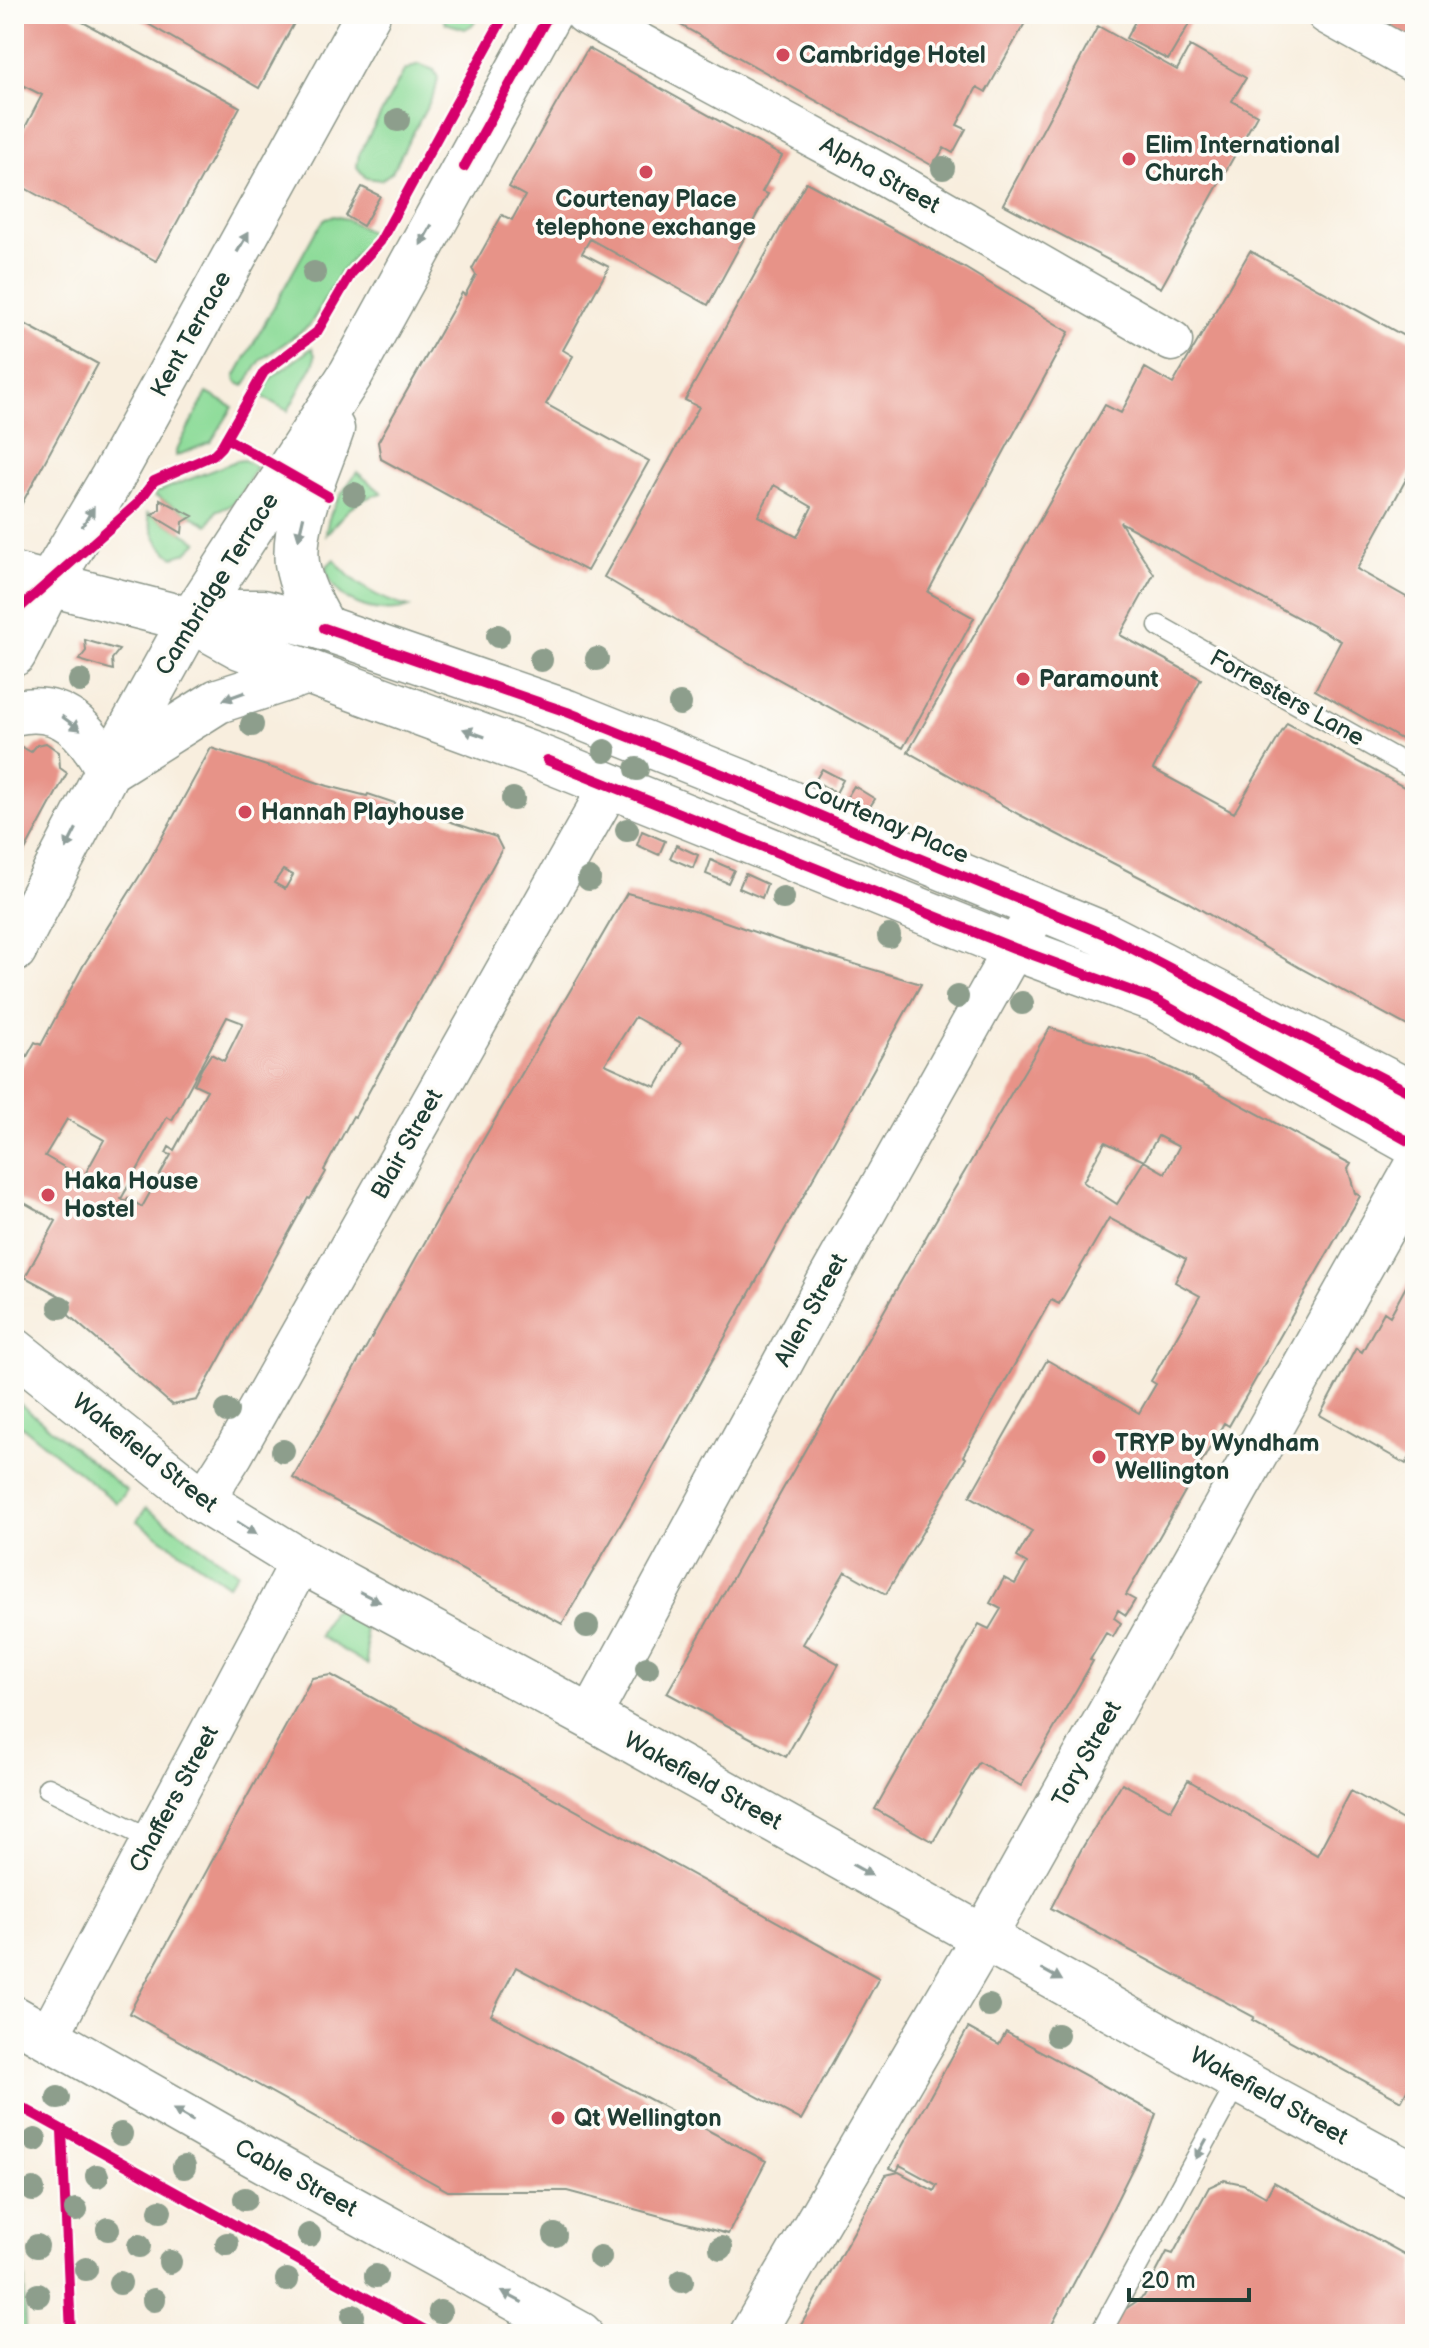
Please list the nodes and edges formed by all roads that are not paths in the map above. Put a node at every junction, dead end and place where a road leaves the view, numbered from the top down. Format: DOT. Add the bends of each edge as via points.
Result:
graph roads {
  1 [pos="368,14"];
  2 [pos="549,14"];
  3 [pos="585,14"];
  4 [pos="1327,14"];
  5 [pos="1415,63"];
  6 [pos="1172,341"];
  7 [pos="351,374"];
  8 [pos="31,580"];
  9 [pos="191,620"];
  10 [pos="1159,626"];
  11 [pos="324,628"];
  12 [pos="14,654"];
  13 [pos="426,663"];
  14 [pos="308,672"];
  15 [pos="410,710"];
  16 [pos="14,713"];
  17 [pos="108,770"];
  18 [pos="1415,770"];
  19 [pos="610,786"];
  20 [pos="1041,907"];
  21 [pos="1014,948"];
  22 [pos="14,950"];
  23 [pos="1415,1095"];
  24 [pos="1415,1145"];
  25 [pos="1415,1170"];
  26 [pos="31,1370"];
  27 [pos="203,1501"];
  28 [pos="301,1561"];
  29 [pos="590,1717"];
  30 [pos="48,1788"];
  31 [pos="152,1840"];
  32 [pos="984,1937"];
  33 [pos="31,2028"];
  34 [pos="1239,2080"];
  35 [pos="1412,2169"];
  36 [pos="565,2330"];
  37 [pos="752,2334"];
  38 [pos="1100,2334"];
  8 -- 1 [label="main road, Kent Terrace, one-way" via="111,480"];
  2 -- 7 [label="main road, Cambridge Terrace, one-way"];
  3 -- 6 [label="street, Alpha Street" via="906,188"];
  4 -- 5 [label="street"];
  7 -- 9 [label="main road, Cambridge Terrace"];
  7 -- 11 [label="main road, one-way" via="297,549 303,585"];
  8 -- 9 [label="main road, Courtenay Place"];
  8 -- 12 [label="main road, Kent Terrace"];
  9 -- 11 [label="main road, Courtenay Place" via="263,612"];
  9 -- 14 [label="main road, Courtenay Place" via="232,644"];
  9 -- 17 [label="main road, Cambridge Terrace"];
  10 -- 18 [label="lane, Forresters Lane"];
  11 -- 13 [label="main road, Courtenay Place"];
  13 -- 15 [label="lane"];
  13 -- 20 [label="main road, Courtenay Place" via="567,712"];
  14 -- 15 [label="main road, Courtenay Place"];
  14 -- 17 [label="main road, one-way" via="218,701"];
  19 -- 15 [label="main road, Courtenay Place, one-way"];
  16 -- 17 [label="main road, one-way" via="32,709 66,718 97,749"];
  17 -- 22 [label="main road, Cambridge Terrace, one-way"];
  19 -- 21 [label="main road, Courtenay Place"];
  19 -- 27 [label="street, Blair Street"];
  20 -- 21 [label="street, Allen Street"];
  20 -- 23 [label="main road, Courtenay Place" via="1119,941"];
  21 -- 24 [label="main road, Courtenay Place" via="1156,1000"];
  21 -- 29 [label="street, Allen Street"];
  25 -- 32 [label="main road, Tory Street"];
  26 -- 27 [label="main road, Wakefield Street"];
  27 -- 28 [label="main road, Wakefield Street, one-way"];
  28 -- 29 [label="main road, Wakefield Street, one-way"];
  28 -- 31 [label="street, Chaffers Street"];
  29 -- 32 [label="main road, Wakefield Street, one-way"];
  30 -- 31 [label="lane"];
  31 -- 33 [label="street, Chaffers Street"];
  32 -- 34 [label="main road, Wakefield Street, one-way"];
  32 -- 37 [label="main road, Tory Street"];
  36 -- 33 [label="main road, Cable Street, one-way"];
  34 -- 35 [label="main road, Wakefield Street"];
  34 -- 38 [label="lane, one-way"];
}
